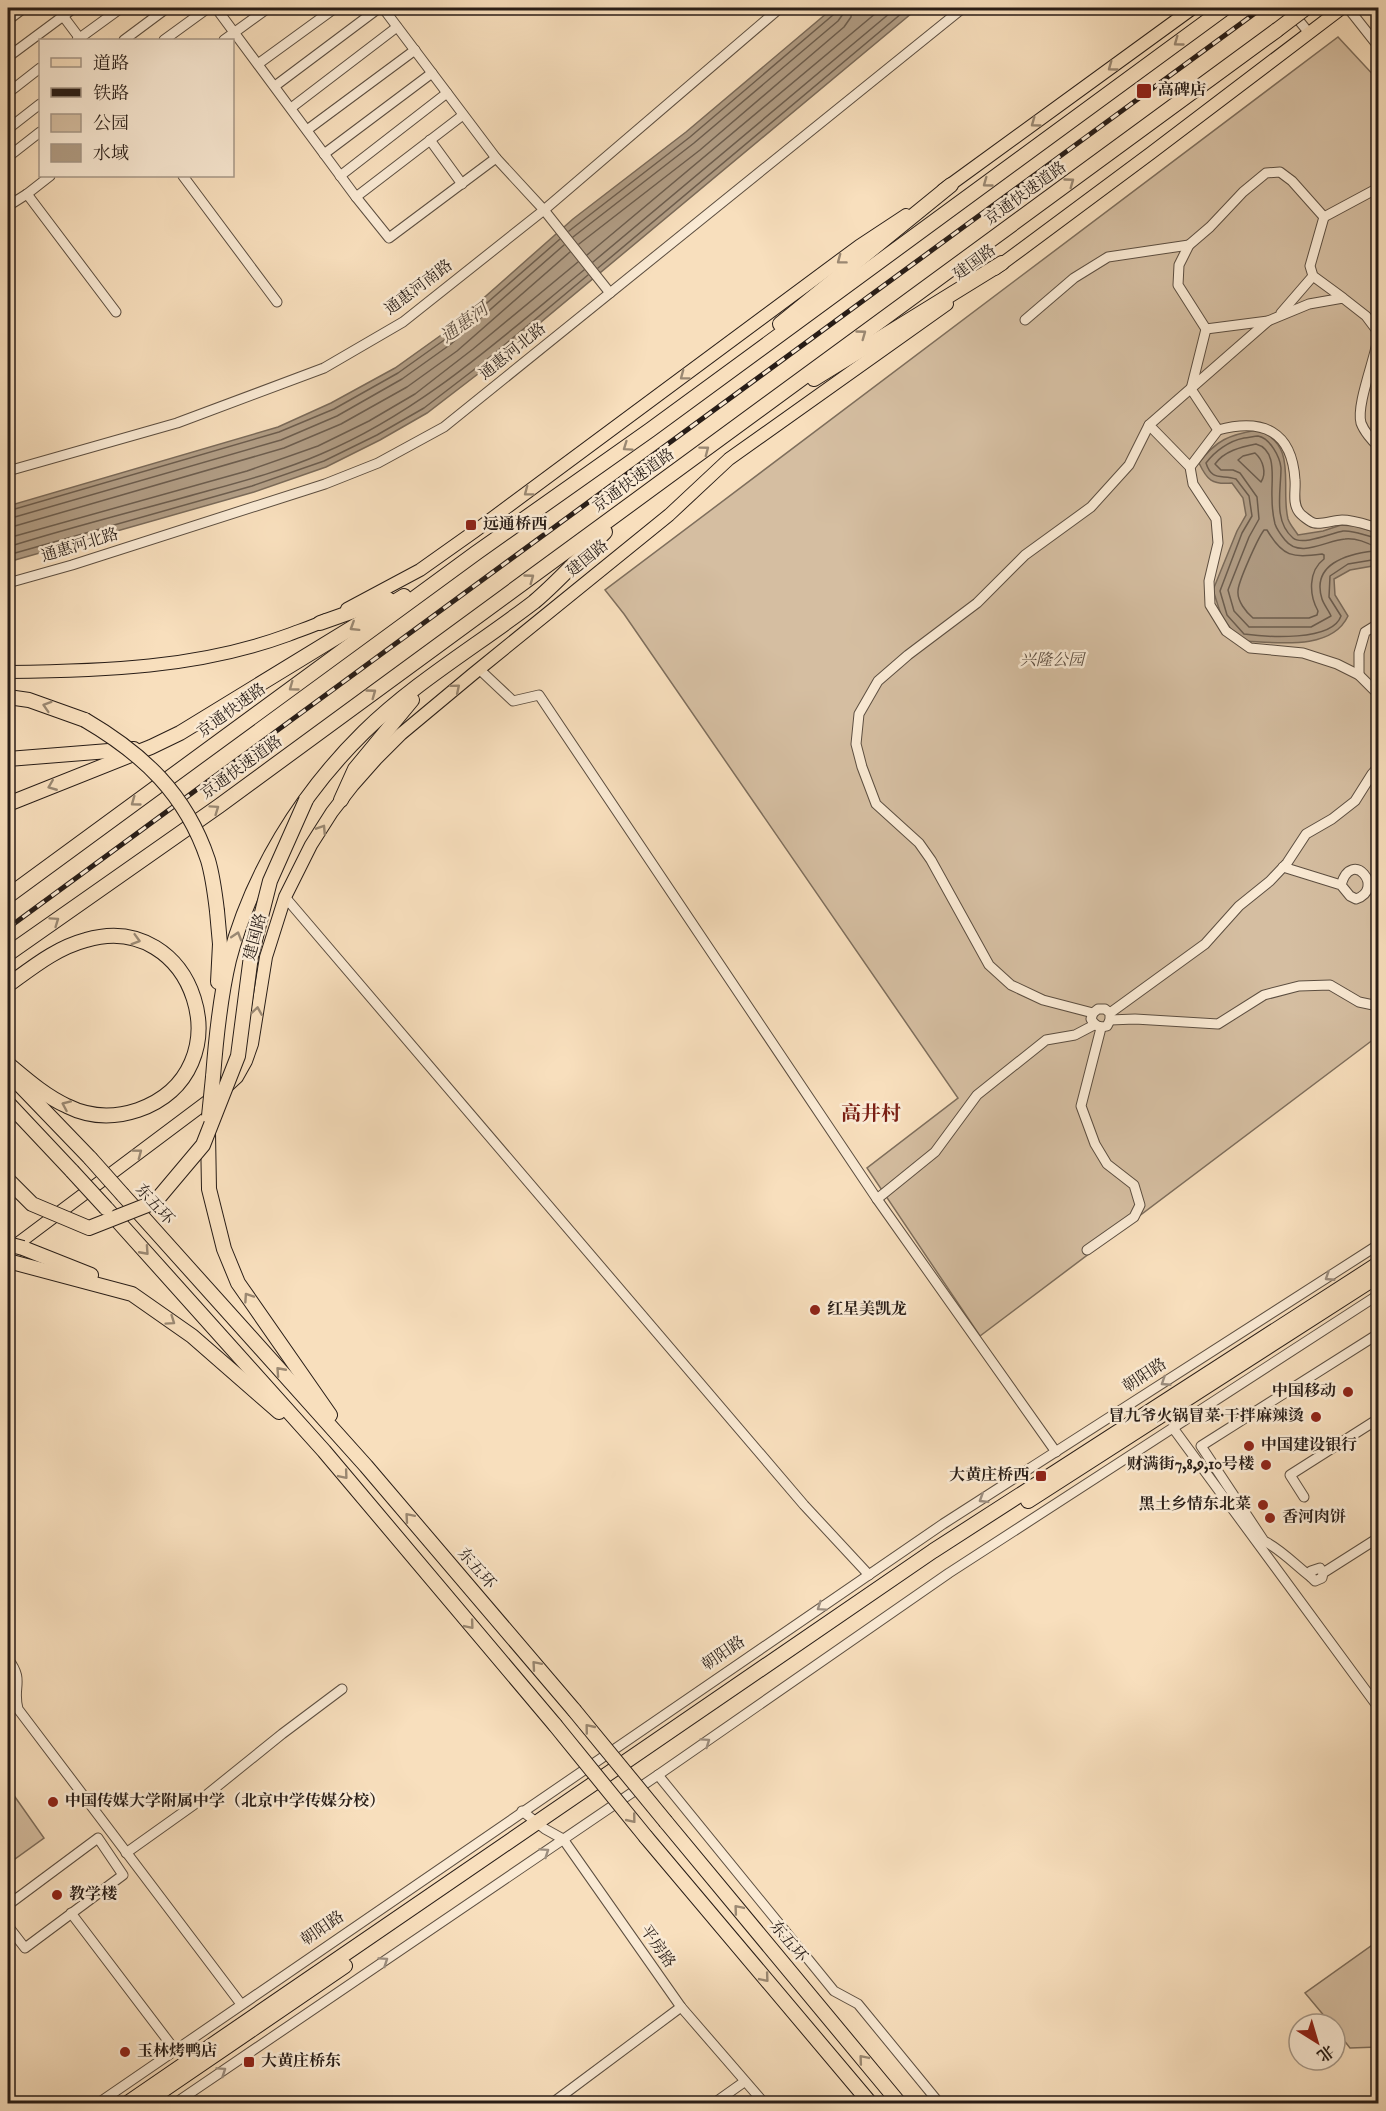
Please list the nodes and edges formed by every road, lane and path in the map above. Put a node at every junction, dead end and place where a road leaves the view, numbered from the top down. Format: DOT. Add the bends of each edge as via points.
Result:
graph roads {
  1 [pos="24,8"];
  2 [pos="74,8"];
  3 [pos="121,8"];
  4 [pos="167,8"];
  5 [pos="208,8"];
  6 [pos="216,8"];
  7 [pos="268,8"];
  8 [pos="334,8"];
  9 [pos="381,8"];
  10 [pos="780,8"];
  11 [pos="963,8"];
  12 [pos="1193,8"];
  13 [pos="1225,8"];
  14 [pos="1289,8"];
  15 [pos="1306,8"];
  16 [pos="1342,8"];
  17 [pos="1348,8"];
  18 [pos="60,12"];
  19 [pos="8,20"];
  20 [pos="397,27"];
  21 [pos="235,32"];
  22 [pos="1309,33"];
  23 [pos="78,39"];
  24 [pos="80,39"];
  25 [pos="125,39"];
  26 [pos="165,39"];
  27 [pos="225,39"];
  28 [pos="1378,46"];
  29 [pos="415,50"];
  30 [pos="8,57"];
  31 [pos="258,64"];
  32 [pos="39,69"];
  33 [pos="432,73"];
  34 [pos="275,86"];
  35 [pos="8,93"];
  36 [pos="447,93"];
  37 [pos="39,105"];
  38 [pos="291,108"];
  39 [pos="463,115"];
  40 [pos="8,129"];
  41 [pos="307,130"];
  42 [pos="39,133"];
  43 [pos="430,140"];
  44 [pos="324,154"];
  45 [pos="8,157"];
  46 [pos="496,158"];
  47 [pos="340,176"];
  48 [pos="49,177"];
  49 [pos="184,177"];
  50 [pos="462,184"];
  51 [pos="951,185"];
  52 [pos="1378,188"];
  53 [pos="27,194"];
  54 [pos="356,197"];
  55 [pos="8,206"];
  56 [pos="544,210"];
  57 [pos="1323,217"];
  58 [pos="1190,245"];
  59 [pos="1002,263"];
  60 [pos="1313,276"];
  61 [pos="607,290"];
  62 [pos="1343,298"];
  63 [pos="277,302"];
  64 [pos="116,312"];
  65 [pos="1278,316"];
  66 [pos="1025,320"];
  67 [pos="1268,321"];
  68 [pos="1206,329"];
  69 [pos="1378,332"];
  70 [pos="1378,338"];
  71 [pos="1191,389"];
  72 [pos="1149,425"];
  73 [pos="650,430"];
  74 [pos="1218,430"];
  75 [pos="730,431"];
  76 [pos="1378,446"];
  77 [pos="1190,467"];
  78 [pos="8,471"];
  79 [pos="641,497"];
  80 [pos="1378,528"];
  81 [pos="476,554"];
  82 [pos="8,583"];
  83 [pos="413,590"];
  84 [pos="320,623"];
  85 [pos="1378,624"];
  86 [pos="479,669"];
  87 [pos="8,672"];
  88 [pos="435,675"];
  89 [pos="1359,675"];
  90 [pos="1378,693"];
  91 [pos="8,697"];
  92 [pos="151,747"];
  93 [pos="8,759"];
  94 [pos="1378,767"];
  95 [pos="306,800"];
  96 [pos="341,800"];
  97 [pos="8,804"];
  98 [pos="1283,867"];
  99 [pos="1341,885"];
  100 [pos="8,896"];
  101 [pos="285,897"];
  102 [pos="8,954"];
  103 [pos="8,985"];
  104 [pos="1378,1006"];
  105 [pos="1093,1013"];
  106 [pos="1110,1016"];
  107 [pos="217,1026"];
  108 [pos="1097,1026"];
  109 [pos="8,1064"];
  110 [pos="8,1072"];
  111 [pos="31,1089"];
  112 [pos="9,1104"];
  113 [pos="8,1180"];
  114 [pos="877,1199"];
  115 [pos="8,1244"];
  116 [pos="1378,1245"];
  117 [pos="1088,1250"];
  118 [pos="8,1251"];
  119 [pos="14,1262"];
  120 [pos="1378,1264"];
  121 [pos="1378,1276"];
  122 [pos="132,1294"];
  123 [pos="1378,1294"];
  124 [pos="1378,1334"];
  125 [pos="1378,1419"];
  126 [pos="1173,1428"];
  127 [pos="324,1451"];
  128 [pos="1056,1452"];
  129 [pos="366,1466"];
  130 [pos="1304,1497"];
  131 [pos="1378,1538"];
  132 [pos="869,1575"];
  133 [pos="8,1659"];
  134 [pos="342,1689"];
  135 [pos="1378,1707"];
  136 [pos="658,1775"];
  137 [pos="522,1811"];
  138 [pos="541,1826"];
  139 [pos="563,1839"];
  140 [pos="126,1853"];
  141 [pos="8,1905"];
  142 [pos="71,1913"];
  143 [pos="8,1926"];
  144 [pos="241,2004"];
  145 [pos="681,2007"];
  146 [pos="175,2050"];
  147 [pos="744,2082"];
  148 [pos="97,2103"];
  149 [pos="126,2103"];
  150 [pos="143,2103"];
  151 [pos="174,2103"];
  152 [pos="551,2103"];
  153 [pos="713,2103"];
  154 [pos="765,2103"];
  155 [pos="871,2103"];
  156 [pos="900,2103"];
  157 [pos="940,2103"];
  1 -- 19 [label="street"];
  2 -- 18 [label="street"];
  3 -- 24 [label="street"];
  4 -- 25 [label="street"];
  5 -- 26 [label="street"];
  6 -- 21 [label="street"];
  7 -- 21 [label="street"];
  8 -- 31 [label="street"];
  9 -- 20 [label="street"];
  9 -- 34 [label="street"];
  10 -- 56 [label="street, 通惠河南路"];
  11 -- 61 [label="street, 通惠河北路"];
  12 -- 51 [label="main road, one-way"];
  13 -- 73 [label="highway, 京通快速道路, one-way"];
  14 -- 22 [label="street"];
  75 -- 15 [label="highway, 京通快速道路, one-way, bridge"];
  16 -- 22 [label="main road, 建国路"];
  17 -- 28 [label="street"];
  18 -- 23 [label="street"];
  18 -- 30 [label="street"];
  20 -- 29 [label="street"];
  20 -- 38 [label="street"];
  21 -- 27 [label="street"];
  21 -- 31 [label="street"];
  22 -- 59 [label="main road, 建国路"];
  29 -- 33 [label="street"];
  29 -- 41 [label="street"];
  31 -- 34 [label="street"];
  32 -- 35 [label="street"];
  33 -- 36 [label="street"];
  33 -- 44 [label="street"];
  34 -- 38 [label="street"];
  36 -- 39 [label="street"];
  36 -- 47 [label="street"];
  37 -- 40 [label="street"];
  38 -- 41 [label="street"];
  39 -- 43 [label="street"];
  39 -- 46 [label="street"];
  41 -- 44 [label="street"];
  42 -- 45 [label="street"];
  43 -- 50 [label="street"];
  43 -- 54 [label="street"];
  44 -- 47 [label="street"];
  46 -- 50 [label="street"];
  46 -- 56 [label="street"];
  47 -- 54 [label="street"];
  48 -- 53 [label="street"];
  49 -- 63 [label="street"];
  50 -- 54 [label="street" via="389,238"];
  51 -- 73 [label="highway"];
  51 -- 84 [label="main road, one-way" via="859,246 429,563"];
  52 -- 57 [label="street"];
  53 -- 55 [label="street"];
  53 -- 64 [label="street"];
  56 -- 61 [label="street"];
  56 -- 78 [label="street, 通惠河南路" via="403,322 324,368 177,423"];
  57 -- 58 [label="street" via="1293,181 1280,172 1266,173"];
  57 -- 60 [label="street" via="1310,266"];
  58 -- 66 [label="street" via="1108,257 1074,278"];
  58 -- 68 [label="street" via="1179,266 1178,285"];
  59 -- 75 [label="highway"];
  59 -- 86 [label="main road, 建国路" via="729,459 669,515"];
  60 -- 62 [label="street"];
  60 -- 65 [label="street"];
  61 -- 82 [label="street, 通惠河北路" via="444,427 378,463 261,505"];
  62 -- 65 [label="street" via="1309,303"];
  62 -- 69 [label="street" via="1366,316"];
  65 -- 67 [label="street"];
  67 -- 68 [label="street"];
  67 -- 71 [label="street"];
  68 -- 71 [label="street"];
  70 -- 76 [label="street" via="1361,406 1361,423"];
  71 -- 72 [label="street"];
  71 -- 74 [label="street"];
  72 -- 77 [label="street"];
  72 -- 105 [label="street" via="1129,465 1091,507 1025,555 977,603 878,681 860,714 856,744 876,804 925,851 989,965 1011,985 1043,1000"];
  73 -- 81 [label="highway, 京通快速道路, one-way"];
  74 -- 77 [label="street"];
  74 -- 80 [label="street" via="1255,425 1280,436 1291,454 1295,503 1299,513 1314,523 1344,520"];
  79 -- 75 [label="highway, 京通快速道路, one-way"];
  77 -- 89 [label="street" via="1193,484 1216,519 1218,543 1209,582 1210,605 1227,631 1250,648 1303,653"];
  79 -- 88 [label="highway" via="536,600"];
  102 -- 79 [label="highway, 京通快速道路, one-way" via="219,806"];
  81 -- 83 [label="highway"];
  81 -- 100 [label="highway, 京通快速路, one-way"];
  83 -- 84 [label="highway"];
  83 -- 92 [label="highway, one-way" via="208,717"];
  84 -- 87 [label="main road" via="208,658 142,667"];
  85 -- 89 [label="street" via="1365,632 1359,653"];
  96 -- 86 [label="main road, 建国路, one-way" via="401,735"];
  86 -- 114 [label="street" via="513,702 539,695"];
  88 -- 95 [label="highway" via="366,731"];
  88 -- 96 [label="highway" via="355,769"];
  89 -- 90 [label="street"];
  107 -- 91 [label="highway, one-way, bridge" via="217,911 208,861 183,807 139,756 115,738 85,720 30,700"];
  92 -- 93 [label="highway"];
  92 -- 97 [label="highway, one-way"];
  94 -- 98 [label="street" via="1355,801 1305,834"];
  107 -- 95 [label="highway, one-way" via="229,961 252,894 287,826"];
  95 -- 113 [label="highway, bridge" via="270,881 251,956 238,1056 203,1145 155,1202 89,1228 32,1204"];
  101 -- 96 [label="main road, 建国路, one-way" via="311,845"];
  98 -- 99 [label="street"];
  98 -- 106 [label="street" via="1239,906 1205,944"];
  118 -- 101 [label="main road, 建国路, one-way" via="237,1077 252,1044 266,957"];
  101 -- 132 [label="street" via="804,1505"];
  103 -- 111 [label="highway, one-way" via="59,949 115,935 140,939 160,951 182,973 199,1017 194,1058 184,1078 150,1105 111,1116 90,1114"];
  104 -- 106 [label="street" via="1359,1002 1330,985 1299,986 1264,995 1218,1024"];
  105 -- 106 [label="street" via="1105,1010"];
  105 -- 108 [label="street" via="1091,1019"];
  106 -- 108 [label="street" via="1107,1026"];
  129 -- 107 [label="highway, one-way, bridge" via="238,1283 224,1249 209,1189 208,1133"];
  108 -- 114 [label="street" via="1046,1040 977,1095 935,1152"];
  108 -- 117 [label="street" via="1081,1106 1095,1144 1107,1164 1134,1185 1140,1205 1134,1217"];
  109 -- 111 [label="highway"];
  110 -- 111 [label="highway, 东五环"];
  129 -- 111 [label="highway, 东五环, one-way, bridge"];
  112 -- 127 [label="highway, one-way, bridge"];
  114 -- 128 [label="street"];
  115 -- 122 [label="highway, bridge"];
  116 -- 128 [label="street, 朝阳路, one-way"];
  119 -- 122 [label="highway"];
  120 -- 138 [label="highway, 朝阳路" via="933,1551"];
  121 -- 138 [label="highway, 朝阳路" via="939,1559"];
  122 -- 127 [label="highway, one-way" via="192,1336"];
  123 -- 126 [label="street"];
  124 -- 131 [label="street" via="1201,1446 1264,1541 1316,1581"];
  125 -- 130 [label="street" via="1290,1475"];
  126 -- 135 [label="street"];
  136 -- 126 [label="street, one-way" via="949,1573"];
  127 -- 155 [label="highway, one-way, bridge"];
  128 -- 132 [label="street, 朝阳路, one-way"];
  156 -- 129 [label="highway, 东五环, one-way, bridge"];
  132 -- 137 [label="street, 朝阳路, one-way"];
  133 -- 140 [label="street" via="19,1679 15,1699 18,1709"];
  134 -- 140 [label="street"];
  136 -- 139 [label="street"];
  136 -- 157 [label="street" via="834,1991 858,2004"];
  137 -- 138 [label="street, 平房路"];
  137 -- 144 [label="street, 朝阳路"];
  138 -- 139 [label="street, 平房路"];
  138 -- 149 [label="highway, 朝阳路"];
  138 -- 150 [label="highway, 朝阳路"];
  139 -- 145 [label="street, 平房路"];
  151 -- 139 [label="street, one-way"];
  140 -- 144 [label="street"];
  141 -- 142 [label="street" via="98,1838 123,1875"];
  142 -- 143 [label="street" via="25,1948"];
  142 -- 146 [label="street"];
  144 -- 146 [label="street, 朝阳路"];
  145 -- 147 [label="street, 平房路"];
  145 -- 152 [label="street"];
  146 -- 148 [label="street, 朝阳路"];
  147 -- 153 [label="street"];
  147 -- 154 [label="street, 平房路"];
}
